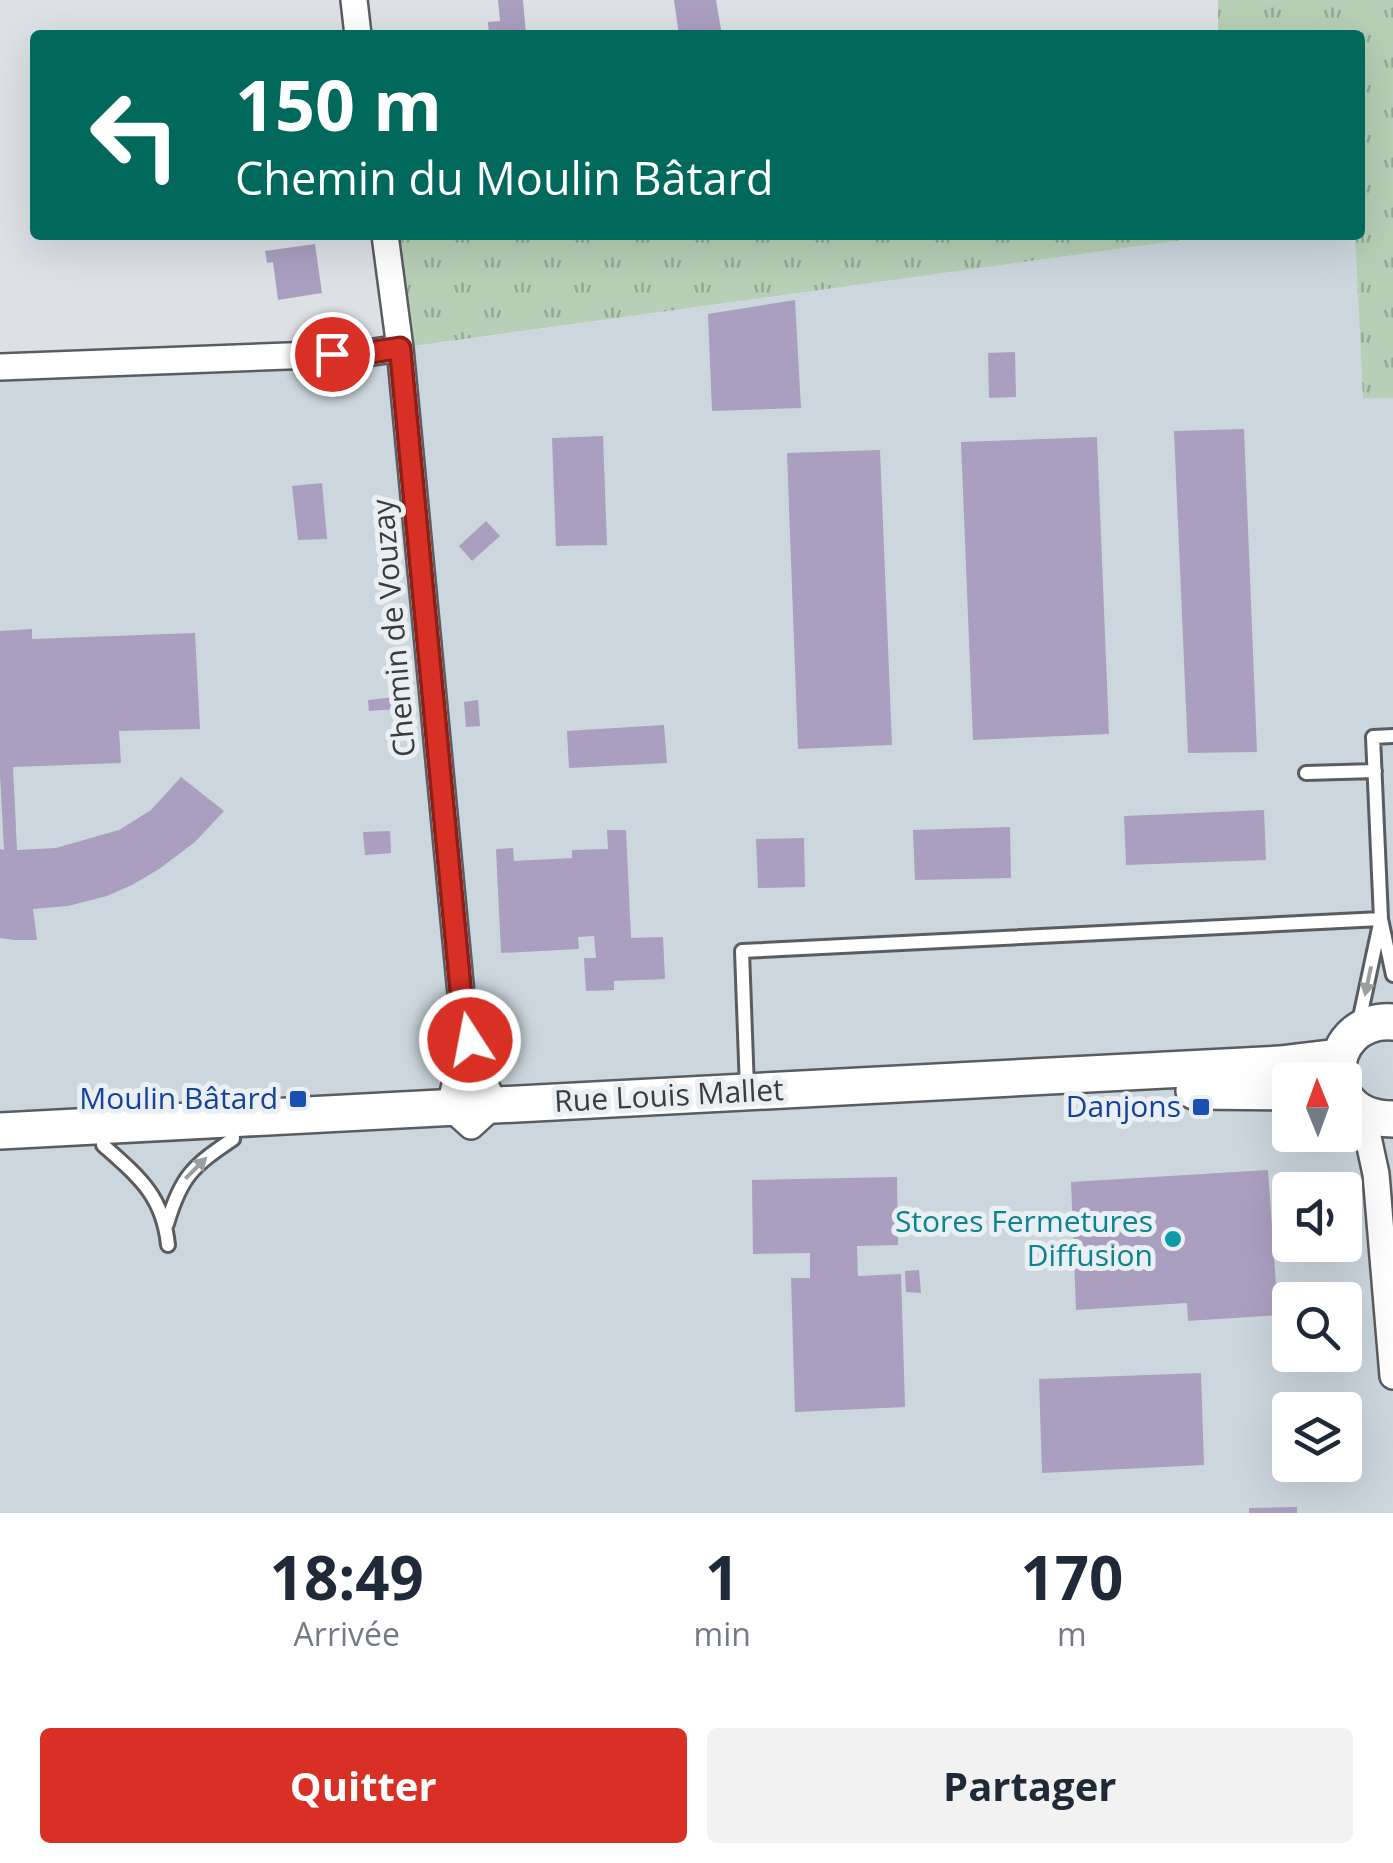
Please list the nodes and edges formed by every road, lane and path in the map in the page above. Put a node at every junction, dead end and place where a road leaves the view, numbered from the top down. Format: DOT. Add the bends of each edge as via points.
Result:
graph roads {
  1 [pos="354,0"];
  2 [pos="357,30"];
  3 [pos="385,240"];
  4 [pos="400,348"];
  5 [pos="0,367"];
  6 [pos="1393,736"];
  7 [pos="1374,771"];
  8 [pos="1306,774"];
  9 [pos="1381,919"];
  10 [pos="1393,974"];
  11 [pos="463,1015"];
  12 [pos="1393,1022"];
  13 [pos="1358,1062"];
  14 [pos="1361,1062"];
  15 [pos="1272,1064"];
  16 [pos="747,1092"];
  17 [pos="1272,1092"];
  18 [pos="471,1112"];
  19 [pos="1362,1119"];
  20 [pos="233,1129"];
  21 [pos="0,1131"];
  22 [pos="103,1136"];
  23 [pos="0,1151"];
  24 [pos="166,1227"];
  25 [pos="168,1246"];
  26 [pos="1393,1376"];
  1 -- 2 [label="street"];
  3 -- 4 [label="street, Chemin de Vouzay"];
  4 -- 5 [label="street"];
  4 -- 11 [label="street, Chemin de Vouzay"];
  6 -- 7 [label="lane" via="1373,737"];
  7 -- 8 [label="lane"];
  7 -- 9 [label="lane"];
  9 -- 10 [label="lane"];
  9 -- 13 [label="lane, one-way"];
  9 -- 16 [label="lane" via="742,951"];
  11 -- 18 [label="street, Chemin de Vouzay" via="458,1066"];
  11 -- 18 [label="street, Chemin de Vouzay" via="477,1064"];
  12 -- 14 [label="main road, Rue Louis Mallet" via="1372,1023"];
  15 -- 16 [label="main road, Rue Louis Mallet"];
  16 -- 18 [label="main road, Rue Louis Mallet"];
  17 -- 18 [label="main road, Rue Louis Mallet"];
  18 -- 20 [label="main road, Rue Louis Mallet"];
  19 -- 26 [label="street" via="1376,1174"];
  20 -- 22 [label="main road, Rue Louis Mallet"];
  24 -- 20 [label="lane, one-way" via="184,1180"];
  21 -- 22 [label="main road, Rue Louis Mallet"];
  22 -- 23 [label="main road, Rue Louis Mallet"];
  22 -- 24 [label="lane" via="142,1180"];
  24 -- 25 [label="lane"];
}
